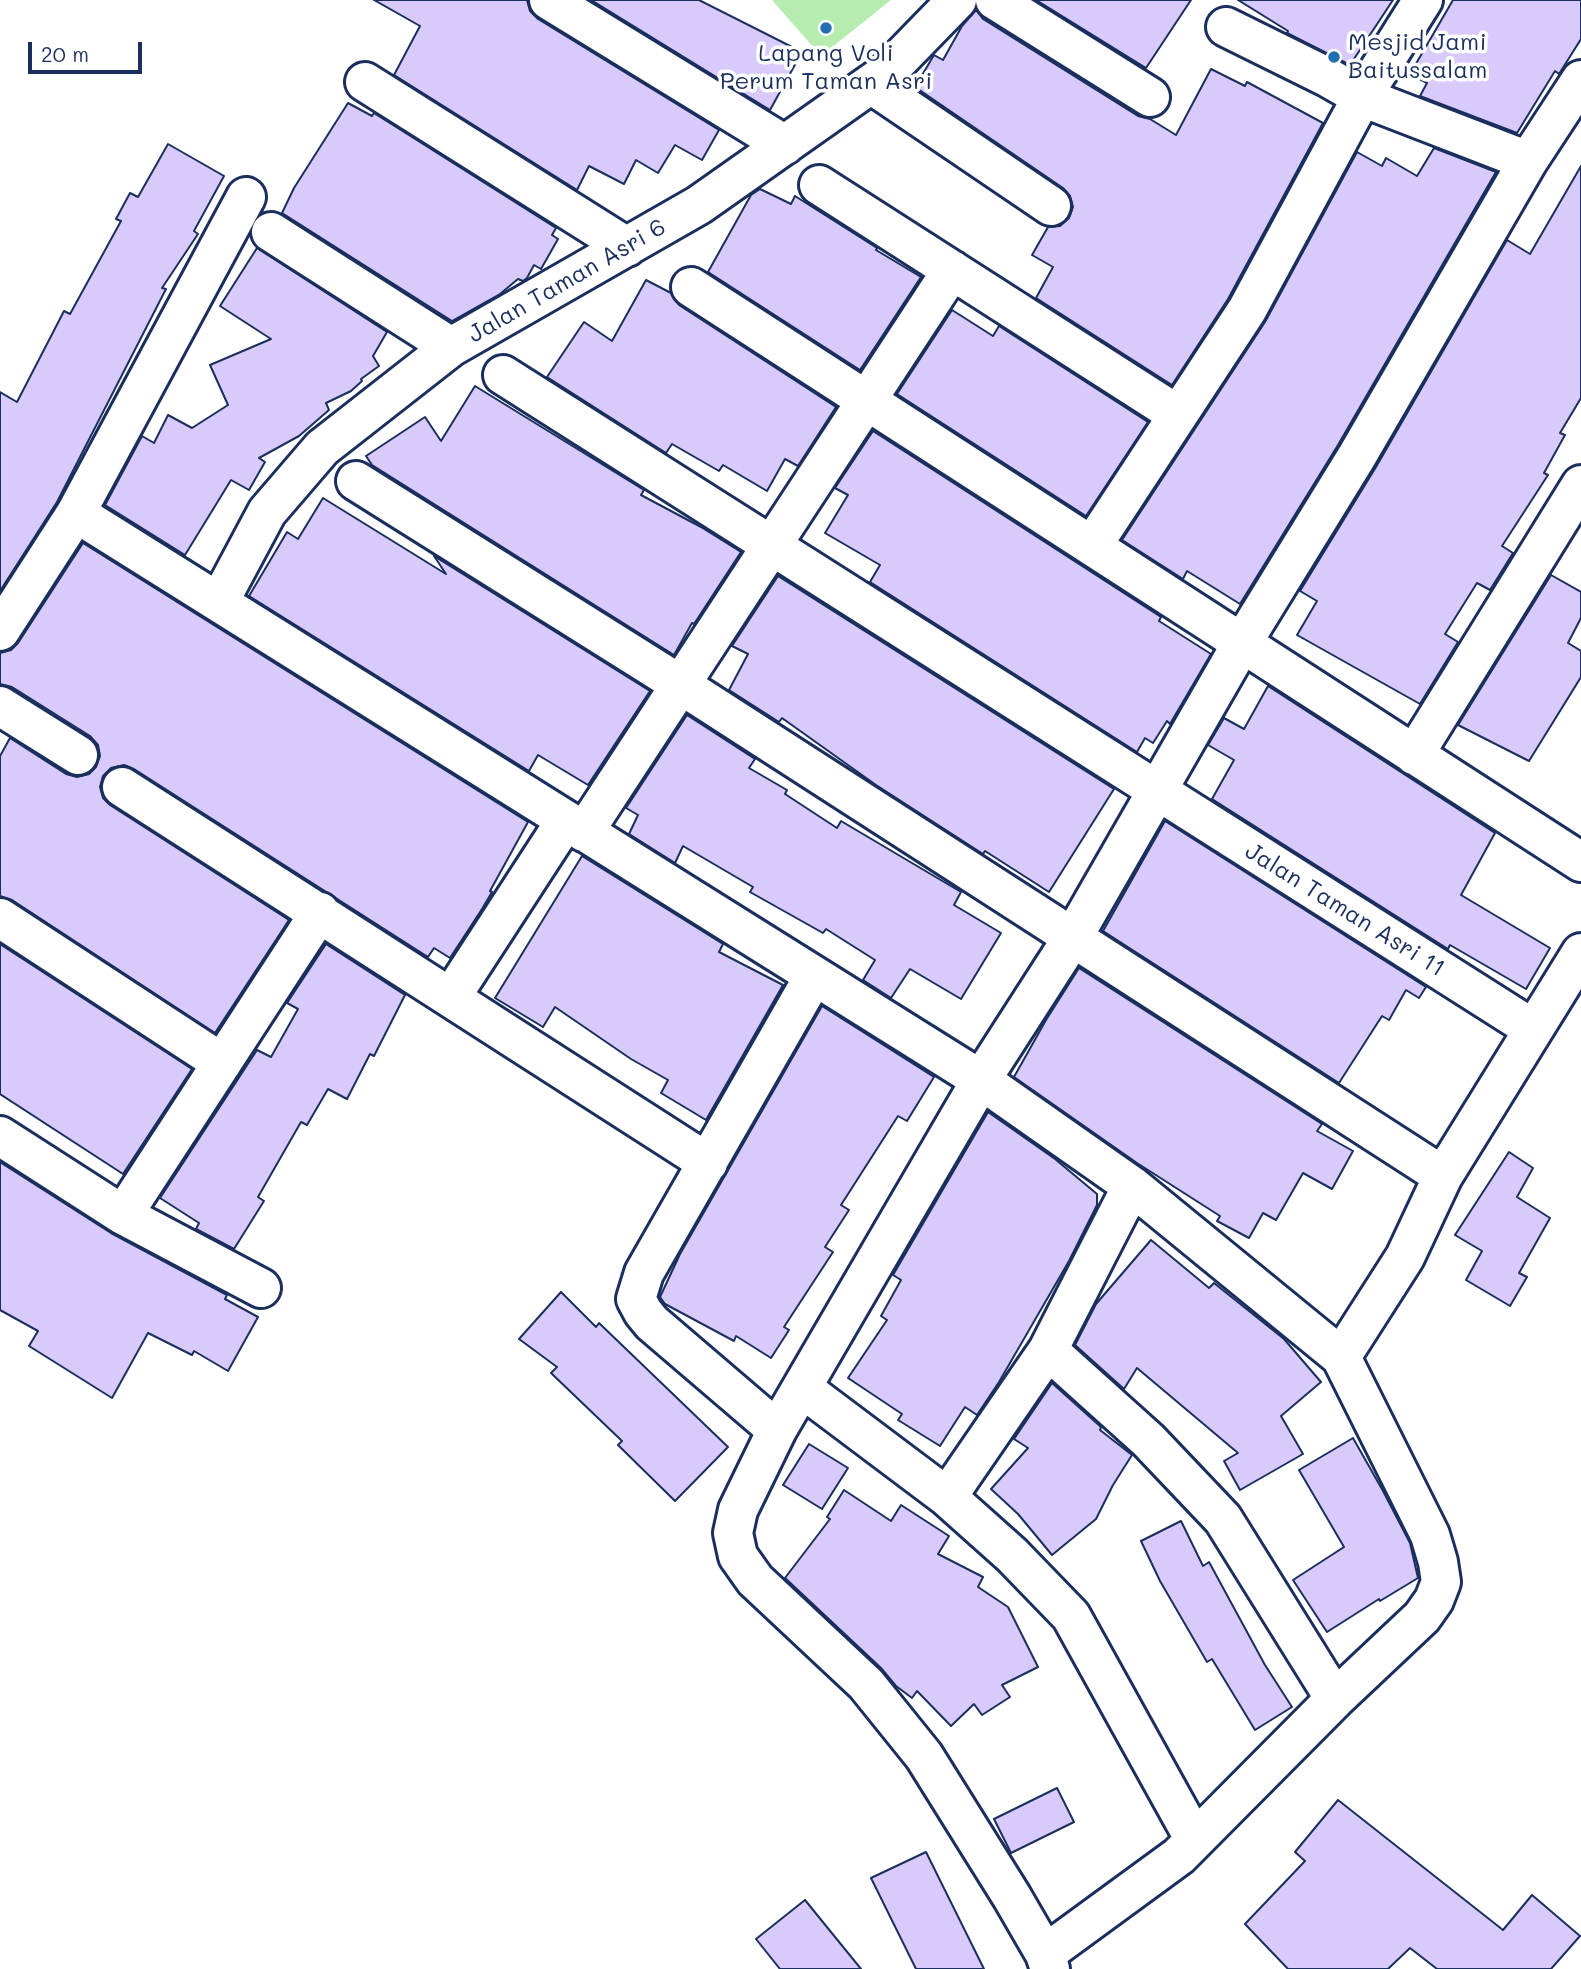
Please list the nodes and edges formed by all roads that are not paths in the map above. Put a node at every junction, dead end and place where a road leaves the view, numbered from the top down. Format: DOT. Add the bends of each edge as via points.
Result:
graph roads {
  1 [pos="549,0"];
  2 [pos="957,0"];
  3 [pos="995,0"];
  4 [pos="1423,0"];
  5 [pos="1226,27"];
  6 [pos="1581,80"];
  7 [pos="365,82"];
  8 [pos="871,84"];
  9 [pos="1150,97"];
  10 [pos="1362,97"];
  11 [pos="785,145"];
  12 [pos="1528,161"];
  13 [pos="819,185"];
  14 [pos="246,197"];
  15 [pos="1051,206"];
  16 [pos="271,232"];
  17 [pos="627,247"];
  18 [pos="952,270"];
  19 [pos="691,287"];
  20 [pos="451,347"];
  21 [pos="503,375"];
  22 [pos="866,401"];
  23 [pos="1178,415"];
  24 [pos="356,481"];
  25 [pos="1581,485"];
  26 [pos="76,513"];
  27 [pos="771,545"];
  28 [pos="1092,546"];
  29 [pos="219,602"];
  30 [pos="0,631"];
  31 [pos="1242,643"];
  32 [pos="681,685"];
  33 [pos="0,706"];
  34 [pos="78,755"];
  35 [pos="1414,755"];
  36 [pos="122,786"];
  37 [pos="1158,790"];
  38 [pos="575,826"];
  39 [pos="1581,862"];
  40 [pos="320,912"];
  41 [pos="0,918"];
  42 [pos="1073,937"];
  43 [pos="1581,953"];
  44 [pos="814,976"];
  45 [pos="452,997"];
  46 [pos="1533,1029"];
  47 [pos="222,1063"];
  48 [pos="981,1080"];
  49 [pos="0,1136"];
  50 [pos="708,1163"];
  51 [pos="1443,1176"];
  52 [pos="1132,1186"];
  53 [pos="123,1216"];
  54 [pos="261,1288"];
  55 [pos="1048,1350"];
  56 [pos="1341,1357"];
  57 [pos="802,1388"];
  58 [pos="777,1430"];
  59 [pos="947,1497"];
  60 [pos="1335,1699"];
  61 [pos="1195,1840"];
  62 [pos="1048,1962"];
  1 -- 11 [label="street"];
  2 -- 8 [label="street, Jalan Taman Asri 6"];
  3 -- 9 [label="street"];
  4 -- 10 [label="street"];
  5 -- 10 [label="street"];
  6 -- 12 [label="street"];
  7 -- 17 [label="street"];
  8 -- 11 [label="street, Jalan Taman Asri 6"];
  8 -- 15 [label="street"];
  10 -- 12 [label="street"];
  10 -- 23 [label="street" via="1247,310"];
  11 -- 17 [label="street, Jalan Taman Asri 6" via="699,205"];
  12 -- 31 [label="street"];
  13 -- 18 [label="street"];
  14 -- 26 [label="street"];
  16 -- 20 [label="street"];
  17 -- 20 [label="street, Jalan Taman Asri 6"];
  18 -- 22 [label="street"];
  18 -- 23 [label="street"];
  19 -- 22 [label="street"];
  20 -- 29 [label="street, Jalan Taman Asri 6" via="322,448 267,512"];
  21 -- 27 [label="street, Jalan Taman Asri 11"];
  22 -- 27 [label="street"];
  22 -- 28 [label="street"];
  23 -- 28 [label="street"];
  24 -- 32 [label="street"];
  25 -- 35 [label="street"];
  26 -- 29 [label="street"];
  26 -- 30 [label="street"];
  27 -- 32 [label="street"];
  27 -- 37 [label="street, Jalan Taman Asri 11"];
  28 -- 31 [label="street"];
  29 -- 38 [label="street"];
  31 -- 35 [label="street"];
  31 -- 37 [label="street"];
  32 -- 38 [label="street"];
  32 -- 42 [label="street"];
  33 -- 34 [label="street"];
  35 -- 39 [label="street"];
  36 -- 40 [label="street"];
  37 -- 42 [label="street"];
  37 -- 46 [label="street, Jalan Taman Asri 11"];
  38 -- 44 [label="street"];
  38 -- 45 [label="street"];
  40 -- 45 [label="street"];
  40 -- 47 [label="street"];
  41 -- 47 [label="street"];
  42 -- 48 [label="street"];
  42 -- 51 [label="street"];
  43 -- 46 [label="street"];
  44 -- 48 [label="street"];
  44 -- 50 [label="street"];
  45 -- 50 [label="street"];
  46 -- 51 [label="street"];
  47 -- 53 [label="street"];
  48 -- 52 [label="street"];
  48 -- 57 [label="street"];
  49 -- 53 [label="street"];
  50 -- 58 [label="street" via="644,1273 636,1298 652,1322"];
  51 -- 56 [label="street" via="1405,1257"];
  52 -- 55 [label="street"];
  52 -- 56 [label="street"];
  53 -- 54 [label="street"];
  55 -- 59 [label="street"];
  55 -- 60 [label="street" via="1148,1440 1223,1519"];
  56 -- 60 [label="street" via="1430,1535 1441,1582 1422,1617"];
  57 -- 58 [label="street"];
  57 -- 59 [label="street"];
  58 -- 62 [label="street" via="738,1510 733,1532 738,1556 755,1580 866,1684 925,1756"];
  59 -- 61 [label="street" via="1071,1616"];
  60 -- 61 [label="street"];
  61 -- 62 [label="street"];
}
